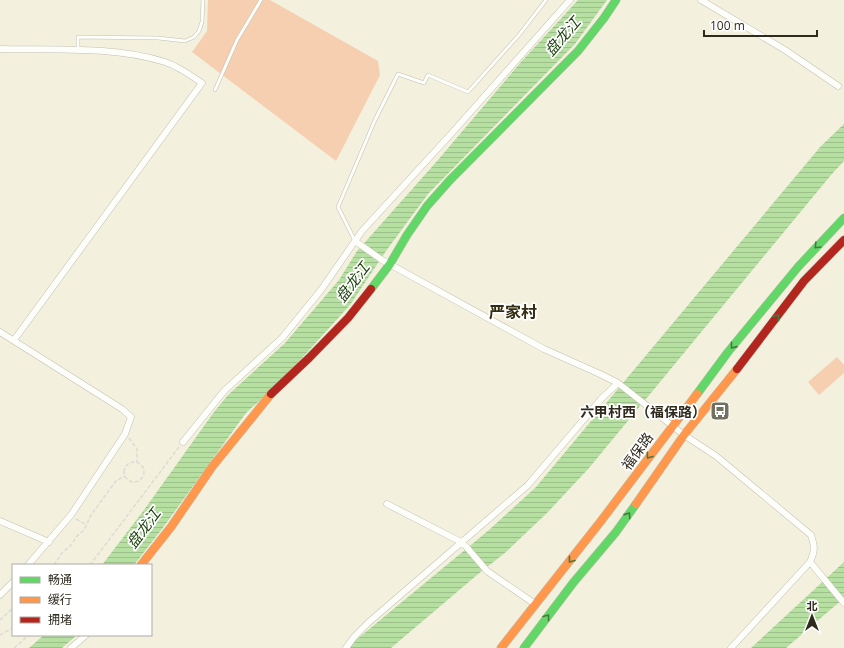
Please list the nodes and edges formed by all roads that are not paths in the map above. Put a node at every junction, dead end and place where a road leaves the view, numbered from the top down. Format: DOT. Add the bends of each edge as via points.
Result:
graph roads {
  1 [pos="203,0"];
  2 [pos="261,0"];
  3 [pos="546,0"];
  4 [pos="570,0"];
  5 [pos="616,0"];
  6 [pos="701,0"];
  7 [pos="0,49"];
  8 [pos="78,50"];
  9 [pos="838,86"];
  10 [pos="215,90"];
  11 [pos="844,218"];
  12 [pos="844,240"];
  13 [pos="355,241"];
  14 [pos="390,264"];
  15 [pos="0,332"];
  16 [pos="14,340"];
  17 [pos="618,384"];
  18 [pos="672,425"];
  19 [pos="684,435"];
  20 [pos="182,442"];
  21 [pos="387,504"];
  22 [pos="0,521"];
  23 [pos="49,542"];
  24 [pos="462,543"];
  25 [pos="810,562"];
  26 [pos="29,564"];
  27 [pos="143,564"];
  28 [pos="12,583"];
  29 [pos="0,595"];
  30 [pos="844,603"];
  31 [pos="535,604"];
  32 [pos="85,636"];
  33 [pos="71,648"];
  34 [pos="346,648"];
  35 [pos="501,648"];
  36 [pos="524,648"];
  37 [pos="731,648"];
  1 -- 8 [label="lane" via="199,31 185,41 78,37"];
  2 -- 10 [label="lane" via="237,40"];
  3 -- 13 [label="lane" via="519,35 468,92 428,75 424,83 398,74 375,120 338,208"];
  4 -- 13 [label="street" via="362,230"];
  5 -- 14 [label="main road" via="578,50 427,206"];
  6 -- 9 [label="street" via="785,50"];
  7 -- 8 [label="street"];
  8 -- 16 [label="street" via="97,50 166,62 202,83"];
  11 -- 18 [label="main road, 福保路, one-way" via="793,273"];
  19 -- 12 [label="main road, 福保路, one-way" via="804,281"];
  13 -- 14 [label="street"];
  13 -- 20 [label="street" via="321,290 282,338 224,391"];
  14 -- 17 [label="street" via="544,349"];
  14 -- 27 [label="main road" via="348,318 268,397 212,467"];
  15 -- 16 [label="street"];
  16 -- 23 [label="street" via="131,417 126,434"];
  17 -- 18 [label="street"];
  17 -- 24 [label="street" via="602,398 528,485"];
  18 -- 19 [label="street"];
  18 -- 31 [label="main road, 福保路, one-way"];
  19 -- 25 [label="street" via="716,456 811,535 815,552"];
  36 -- 19 [label="main road, 福保路, one-way" via="616,532"];
  21 -- 24 [label="street"];
  22 -- 23 [label="street"];
  23 -- 26 [label="street"];
  24 -- 31 [label="street" via="487,571"];
  24 -- 34 [label="street" via="369,622"];
  25 -- 30 [label="street"];
  25 -- 37 [label="street"];
  28 -- 29 [label="street"];
  31 -- 35 [label="main road, 福保路"];
  32 -- 33 [label="street"];
}
